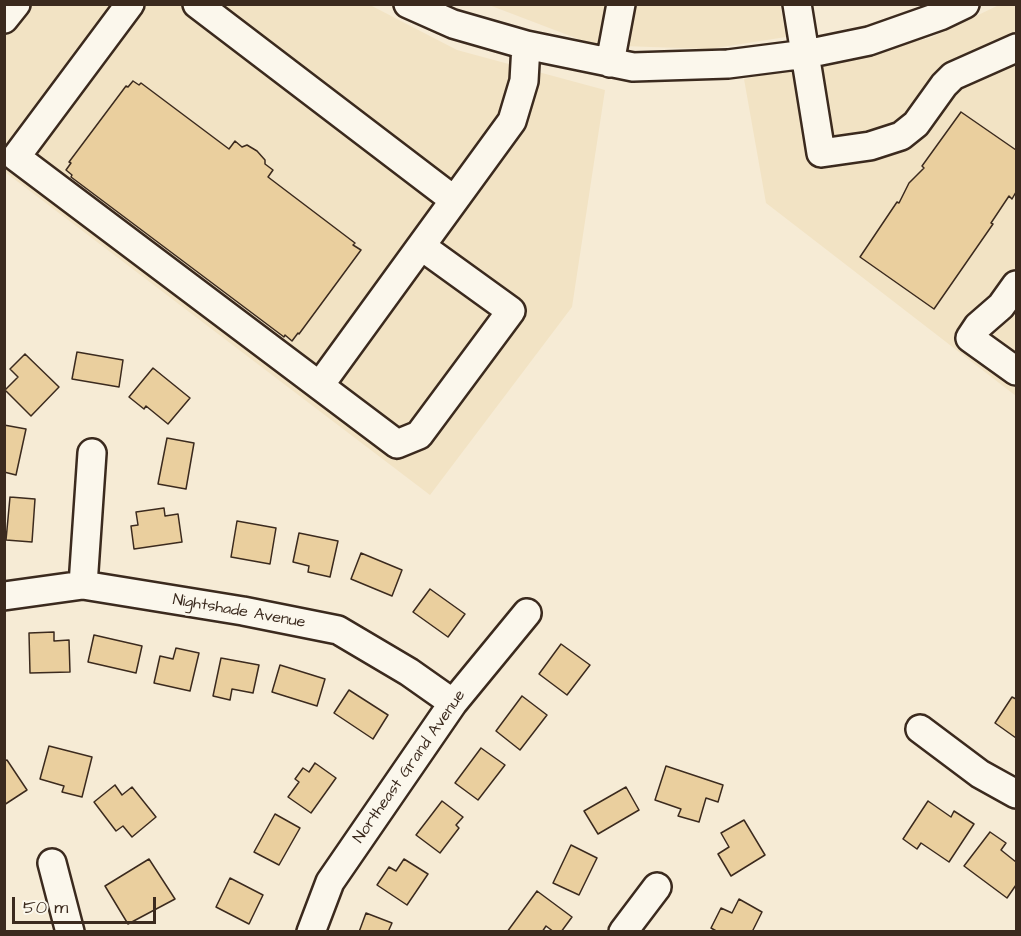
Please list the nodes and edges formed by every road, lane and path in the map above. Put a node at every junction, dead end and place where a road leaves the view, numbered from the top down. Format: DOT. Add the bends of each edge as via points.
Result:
graph roads {
  1 [pos="16,4"];
  2 [pos="130,4"];
  3 [pos="197,4"];
  4 [pos="408,4"];
  5 [pos="621,4"];
  6 [pos="797,4"];
  7 [pos="965,4"];
  8 [pos="4,19"];
  9 [pos="526,45"];
  10 [pos="1017,48"];
  11 [pos="806,54"];
  12 [pos="610,63"];
  13 [pos="454,200"];
  14 [pos="421,246"];
  15 [pos="1017,285"];
  16 [pos="1017,371"];
  17 [pos="320,385"];
  18 [pos="92,453"];
  19 [pos="83,585"];
  20 [pos="4,596"];
  21 [pos="527,613"];
  22 [pos="453,703"];
  23 [pos="920,729"];
  24 [pos="1017,794"];
  25 [pos="52,863"];
  26 [pos="657,887"];
  27 [pos="70,932"];
  28 [pos="311,932"];
  29 [pos="623,932"];
  1 -- 8 [label="street"];
  2 -- 17 [label="street" via="16,157"];
  3 -- 13 [label="street"];
  4 -- 9 [label="street" via="453,24"];
  5 -- 12 [label="street"];
  6 -- 11 [label="street"];
  7 -- 11 [label="street" via="869,41"];
  9 -- 12 [label="street"];
  9 -- 13 [label="street" via="524,81 512,120"];
  10 -- 11 [label="street" via="953,76 916,124 901,136 870,146 821,153"];
  11 -- 12 [label="street" via="728,64 633,67"];
  13 -- 14 [label="street"];
  14 -- 17 [label="street"];
  14 -- 17 [label="street" via="512,311 419,435 397,444"];
  15 -- 16 [label="street" via="970,338"];
  18 -- 19 [label="street"];
  19 -- 20 [label="street, Nightshade Avenue"];
  19 -- 22 [label="street, Nightshade Avenue" via="338,630 410,672"];
  21 -- 22 [label="street, Northeast Grand Avenue"];
  22 -- 28 [label="street, Northeast Grand Avenue" via="330,882"];
  23 -- 24 [label="street" via="980,774"];
  25 -- 27 [label="street"];
  26 -- 29 [label="street"];
}
